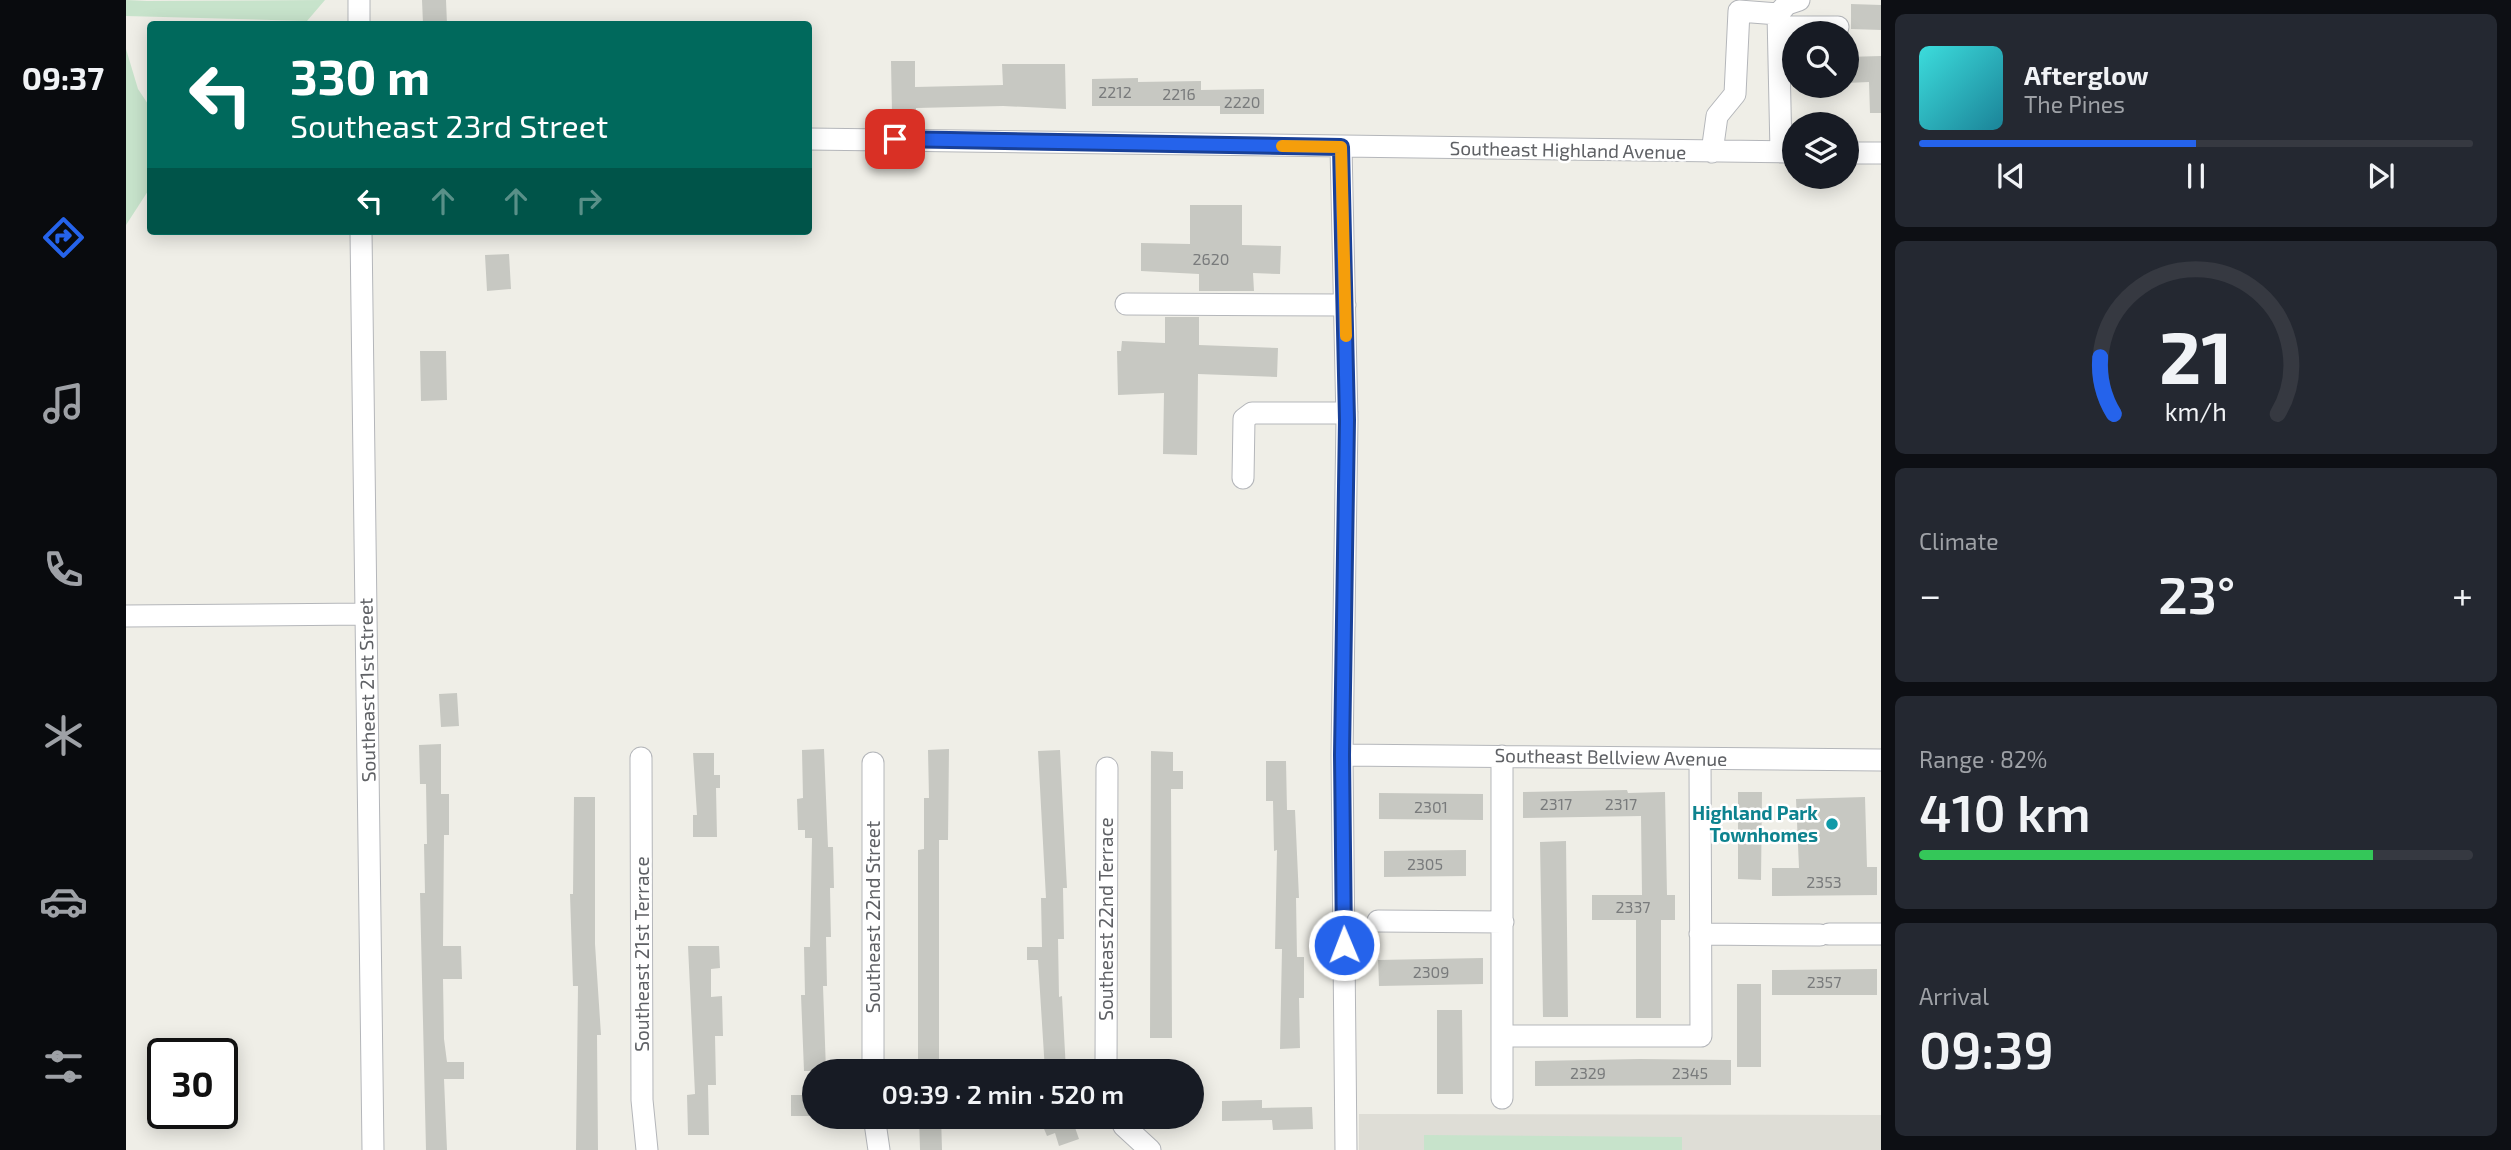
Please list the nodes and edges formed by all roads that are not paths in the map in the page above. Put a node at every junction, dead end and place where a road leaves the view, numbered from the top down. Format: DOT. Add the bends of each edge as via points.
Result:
graph roads {
  1 [pos="359,0"];
  2 [pos="1799,0"];
  3 [pos="359,21"];
  4 [pos="1778,21"];
  5 [pos="1782,21"];
  6 [pos="1784,112"];
  7 [pos="812,139"];
  8 [pos="1341,147"];
  9 [pos="1712,152"];
  10 [pos="1782,152"];
  11 [pos="1859,153"];
  12 [pos="1881,153"];
  13 [pos="360,235"];
  14 [pos="1126,304"];
  15 [pos="1345,305"];
  16 [pos="1347,413"];
  17 [pos="1243,478"];
  18 [pos="366,614"];
  19 [pos="126,616"];
  20 [pos="1342,755"];
  21 [pos="1502,756"];
  22 [pos="641,758"];
  23 [pos="1700,759"];
  24 [pos="1881,760"];
  25 [pos="873,763"];
  26 [pos="1107,768"];
  27 [pos="1378,921"];
  28 [pos="1503,922"];
  29 [pos="1700,934"];
  30 [pos="1881,934"];
  31 [pos="1503,1036"];
  32 [pos="873,1059"];
  33 [pos="1106,1059"];
  34 [pos="1502,1098"];
  35 [pos="876,1129"];
  36 [pos="1130,1129"];
  37 [pos="1144,1145"];
  38 [pos="373,1150"];
  39 [pos="647,1150"];
  40 [pos="879,1150"];
  41 [pos="1346,1150"];
  1 -- 3 [label="street"];
  2 -- 4 [label="street" via="1787,4"];
  4 -- 5 [label="street"];
  4 -- 6 [label="street"];
  4 -- 9 [label="street" via="1739,11 1735,94 1717,116"];
  7 -- 8 [label="street, Southeast Highland Avenue"];
  8 -- 9 [label="street, Southeast Highland Avenue"];
  8 -- 15 [label="street"];
  9 -- 10 [label="street, Southeast Highland Avenue"];
  11 -- 12 [label="street"];
  13 -- 18 [label="street, Southeast 21st Street"];
  14 -- 15 [label="street"];
  15 -- 16 [label="street"];
  16 -- 17 [label="street" via="1252,413 1244,419"];
  16 -- 20 [label="street"];
  18 -- 19 [label="street"];
  18 -- 38 [label="street, Southeast 21st Street"];
  20 -- 21 [label="street, Southeast Bellview Avenue"];
  20 -- 41 [label="street"];
  21 -- 23 [label="street, Southeast Bellview Avenue"];
  21 -- 28 [label="street"];
  22 -- 39 [label="street, Southeast 21st Terrace" via="642,1100"];
  23 -- 24 [label="street, Southeast Bellview Avenue"];
  23 -- 29 [label="street"];
  25 -- 32 [label="street, Southeast 22nd Street"];
  26 -- 33 [label="street, Southeast 22nd Terrace"];
  27 -- 28 [label="street"];
  28 -- 31 [label="street"];
  29 -- 30 [label="street"];
  29 -- 31 [label="street" via="1701,1036"];
  31 -- 34 [label="street"];
  35 -- 40 [label="street"];
  36 -- 37 [label="street"];
}
